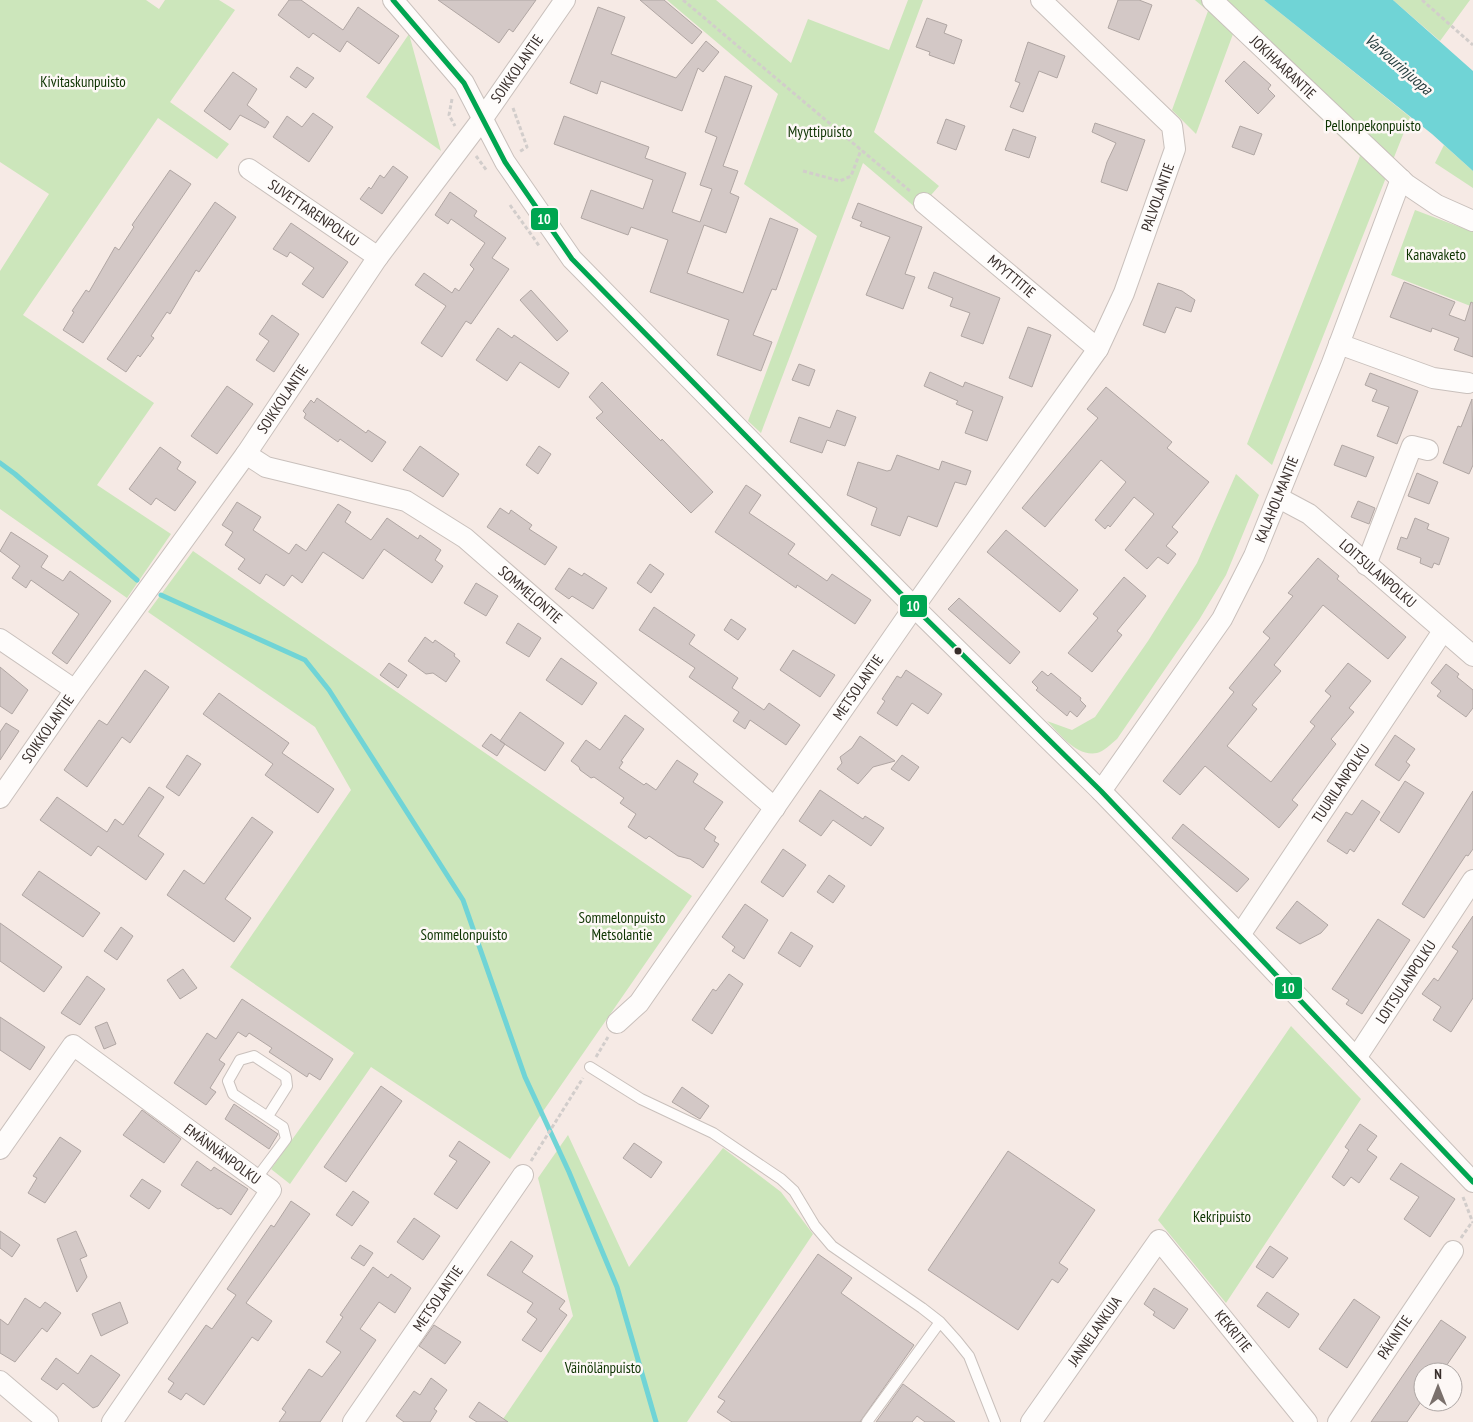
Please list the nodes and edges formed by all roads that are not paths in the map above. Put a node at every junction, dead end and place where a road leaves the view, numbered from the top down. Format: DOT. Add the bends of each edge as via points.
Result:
graph roads {
  1 [pos="393,0"];
  2 [pos="565,0"];
  3 [pos="1042,0"];
  4 [pos="1212,0"];
  5 [pos="483,118"];
  6 [pos="249,169"];
  7 [pos="1402,179"];
  8 [pos="924,203"];
  9 [pos="1473,220"];
  10 [pos="378,257"];
  11 [pos="1339,344"];
  12 [pos="1098,350"];
  13 [pos="1468,383"];
  14 [pos="1428,450"];
  15 [pos="246,454"];
  16 [pos="1279,498"];
  17 [pos="1366,565"];
  18 [pos="914,607"];
  19 [pos="1443,631"];
  20 [pos="0,639"];
  21 [pos="1473,656"];
  22 [pos="75,690"];
  23 [pos="1101,792"];
  24 [pos="0,798"];
  25 [pos="775,808"];
  26 [pos="1473,880"];
  27 [pos="1240,935"];
  28 [pos="617,1024"];
  29 [pos="1356,1058"];
  30 [pos="590,1067"];
  31 [pos="268,1116"];
  32 [pos="0,1149"];
  33 [pos="523,1175"];
  34 [pos="256,1179"];
  35 [pos="1473,1182"];
  36 [pos="1159,1240"];
  37 [pos="1452,1251"];
  38 [pos="940,1322"];
  39 [pos="0,1381"];
  40 [pos="48,1422"];
  41 [pos="112,1422"];
  42 [pos="353,1422"];
  43 [pos="866,1422"];
  44 [pos="995,1422"];
  45 [pos="1031,1422"];
  46 [pos="1306,1422"];
  47 [pos="1338,1422"];
  1 -- 5 [label="street" via="464,83"];
  2 -- 5 [label="street, SOIKKOLANTIE"];
  3 -- 12 [label="street, PALVOLANTIE" via="1172,126 1175,150 1124,293"];
  4 -- 7 [label="street, JOKIHAARANTIE"];
  5 -- 10 [label="street, SOIKKOLANTIE"];
  5 -- 18 [label="street" via="505,162 572,259"];
  6 -- 10 [label="street, SUVETTARENPOLKU"];
  7 -- 9 [label="street, JOKIHAARANTIE" via="1437,206"];
  7 -- 11 [label="street, KALAHOLMANTIE"];
  8 -- 12 [label="street, MYYTTITIE"];
  10 -- 15 [label="street, SOIKKOLANTIE"];
  11 -- 13 [label="street" via="1433,378"];
  11 -- 16 [label="street, KALAHOLMANTIE"];
  12 -- 18 [label="street, METSOLANTIE"];
  14 -- 17 [label="street" via="1412,446"];
  15 -- 22 [label="street, SOIKKOLANTIE"];
  15 -- 25 [label="street, SOMMELONTIE" via="266,468 406,501 465,538"];
  16 -- 17 [label="street, LOITSULANPOLKU" via="1309,514"];
  16 -- 23 [label="street, KALAHOLMANTIE" via="1222,619"];
  17 -- 19 [label="street, LOITSULANPOLKU"];
  18 -- 23 [label="street"];
  18 -- 25 [label="street, METSOLANTIE"];
  19 -- 21 [label="street, LOITSULANPOLKU"];
  19 -- 27 [label="street, TUURILANPOLKU"];
  20 -- 22 [label="street"];
  22 -- 24 [label="street, SOIKKOLANTIE"];
  23 -- 27 [label="street"];
  25 -- 28 [label="street, METSOLANTIE" via="639,1003"];
  26 -- 29 [label="street, LOITSULANPOLKU"];
  27 -- 29 [label="street"];
  29 -- 35 [label="street"];
  30 -- 38 [label="lane" via="641,1099 713,1133 774,1174 794,1190 815,1226 832,1246"];
  31 -- 31 [label="lane" via="233,1094 228,1081 240,1060 254,1056 286,1077 288,1086"];
  31 -- 34 [label="lane" via="283,1127 286,1139"];
  32 -- 34 [label="street, EMÄNNÄNPOLKU" via="73,1045"];
  33 -- 42 [label="street, METSOLANTIE"];
  34 -- 41 [label="street, EMÄNNÄNPOLKU" via="271,1190"];
  36 -- 45 [label="street, JANNELANKUJA"];
  36 -- 46 [label="street, KEKRITIE"];
  37 -- 47 [label="street, PÄKINTIE"];
  38 -- 43 [label="lane"];
  38 -- 44 [label="lane" via="969,1356"];
  39 -- 40 [label="street"];
}
